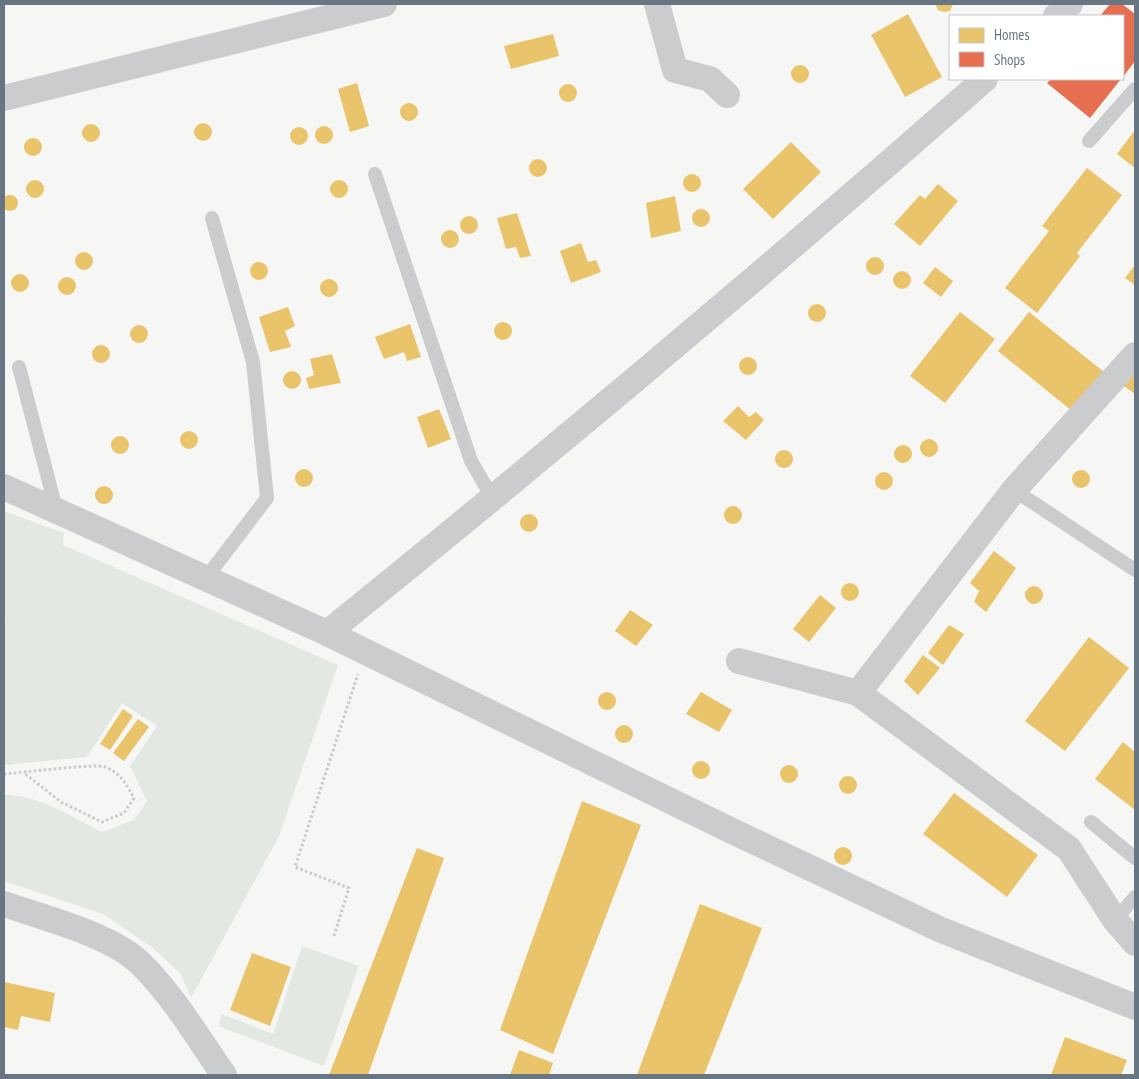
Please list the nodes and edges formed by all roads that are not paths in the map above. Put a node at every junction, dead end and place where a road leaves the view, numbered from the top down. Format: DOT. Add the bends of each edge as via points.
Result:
graph roads {
  1 [pos="384,4"];
  2 [pos="658,4"];
  3 [pos="1070,4"];
  4 [pos="1057,15"];
  5 [pos="984,80"];
  6 [pos="1135,90"];
  7 [pos="727,94"];
  8 [pos="4,98"];
  9 [pos="1089,141"];
  10 [pos="374,174"];
  11 [pos="212,218"];
  12 [pos="1135,355"];
  13 [pos="19,367"];
  14 [pos="4,487"];
  15 [pos="1014,490"];
  16 [pos="493,499"];
  17 [pos="56,509"];
  18 [pos="1135,570"];
  19 [pos="206,578"];
  20 [pos="327,633"];
  21 [pos="739,661"];
  22 [pos="858,693"];
  23 [pos="1091,822"];
  24 [pos="1135,858"];
  25 [pos="1135,897"];
  26 [pos="4,904"];
  27 [pos="1115,920"];
  28 [pos="1135,943"];
  29 [pos="1135,1007"];
  30 [pos="224,1075"];
  1 -- 8 [label="street"];
  2 -- 7 [label="street" via="675,70 710,79"];
  3 -- 4 [label="street"];
  5 -- 16 [label="street"];
  6 -- 9 [label="lane"];
  10 -- 16 [label="lane" via="471,460"];
  11 -- 19 [label="lane" via="253,362 267,498"];
  12 -- 15 [label="street"];
  13 -- 17 [label="lane"];
  14 -- 17 [label="street"];
  15 -- 18 [label="lane"];
  15 -- 22 [label="street"];
  16 -- 20 [label="street"];
  17 -- 19 [label="street"];
  19 -- 20 [label="street"];
  20 -- 29 [label="street" via="939,929"];
  21 -- 22 [label="street"];
  22 -- 27 [label="street" via="1069,848"];
  23 -- 24 [label="lane"];
  25 -- 27 [label="lane"];
  26 -- 30 [label="street" via="105,940 142,964"];
  27 -- 28 [label="street"];
}
